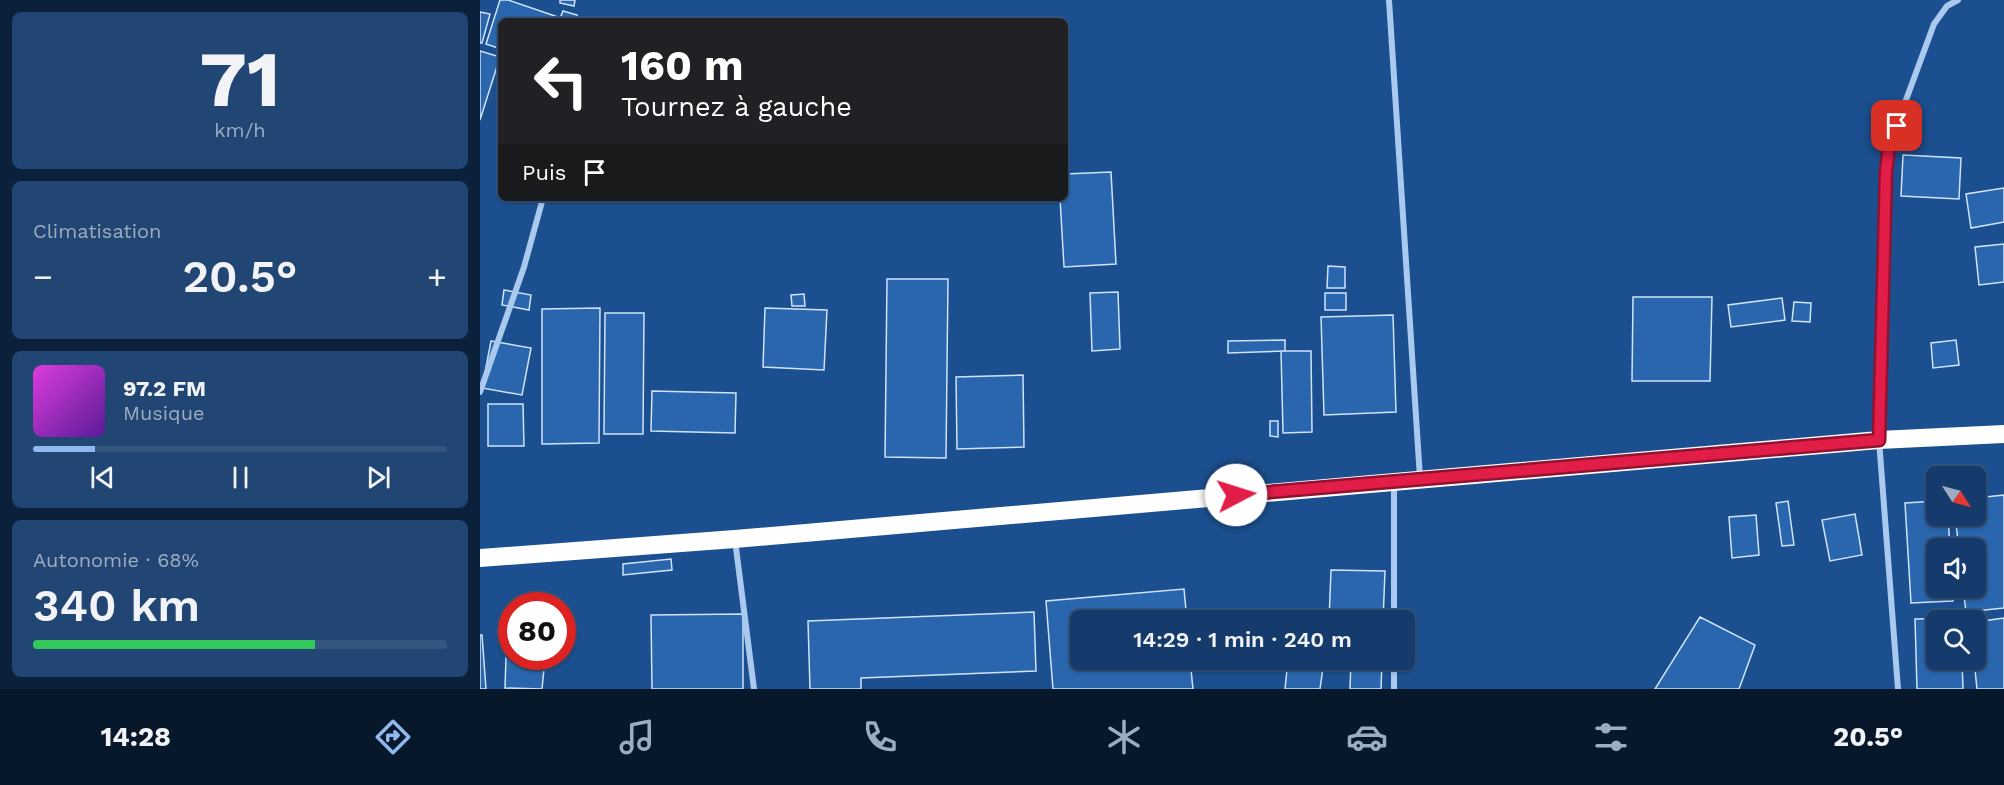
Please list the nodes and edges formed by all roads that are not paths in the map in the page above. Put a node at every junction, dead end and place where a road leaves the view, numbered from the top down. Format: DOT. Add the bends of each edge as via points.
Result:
graph roads {
  1 [pos="1389,0"];
  2 [pos="1958,0"];
  3 [pos="542,201"];
  4 [pos="480,392"];
  5 [pos="2004,434"];
  6 [pos="1879,440"];
  7 [pos="1420,478"];
  8 [pos="1394,481"];
  9 [pos="735,539"];
  10 [pos="480,558"];
  11 [pos="1394,610"];
  12 [pos="1394,670"];
  13 [pos="754,689"];
  14 [pos="1394,689"];
  15 [pos="1898,689"];
  1 -- 7 [label="street"];
  2 -- 6 [label="street" via="1947,6 1934,24 1889,146"];
  3 -- 4 [label="street" via="524,267"];
  5 -- 6 [label="highway"];
  6 -- 7 [label="highway"];
  6 -- 15 [label="street"];
  7 -- 8 [label="highway"];
  8 -- 9 [label="highway"];
  8 -- 11 [label="street"];
  9 -- 10 [label="highway"];
  9 -- 13 [label="street"];
  12 -- 14 [label="street"];
}
